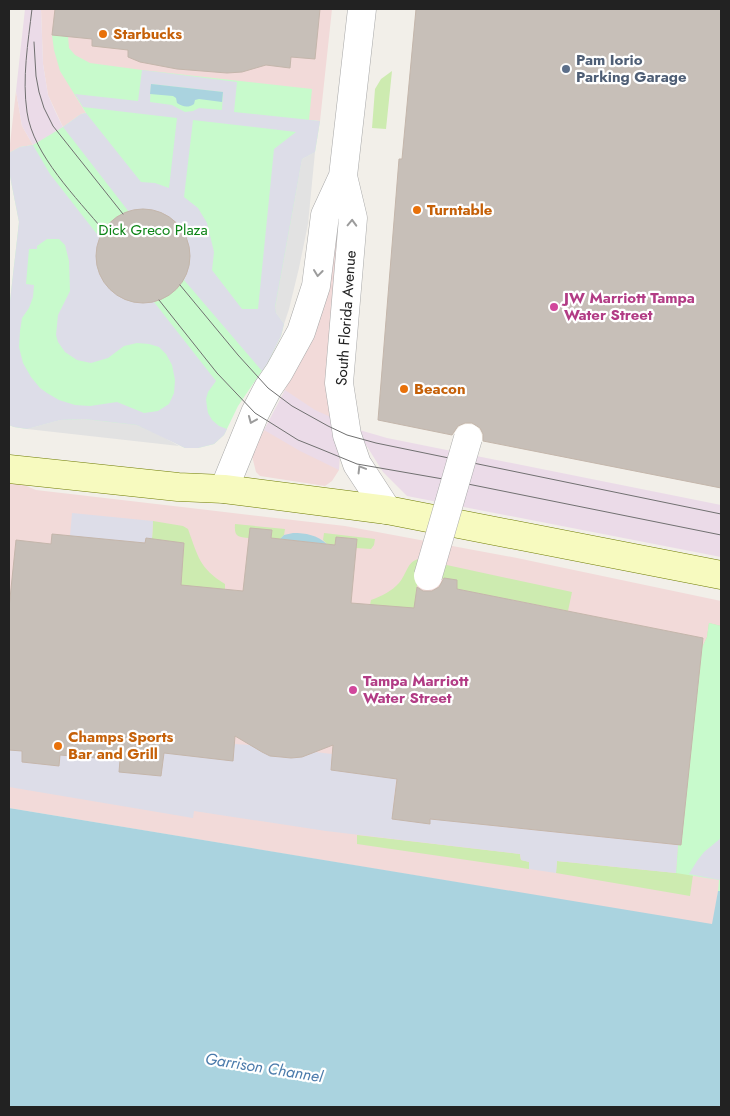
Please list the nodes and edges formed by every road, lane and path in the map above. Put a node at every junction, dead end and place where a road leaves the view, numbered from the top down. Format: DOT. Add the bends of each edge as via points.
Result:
graph roads {
  1 [pos="362,9"];
  2 [pos="343,176"];
  3 [pos="468,438"];
  4 [pos="11,470"];
  5 [pos="224,489"];
  6 [pos="387,510"];
  7 [pos="721,575"];
  8 [pos="428,576"];
  1 -- 2 [label="street, South Florida Avenue"];
  2 -- 5 [label="street, South Florida Avenue, one-way" via="325,215 316,286 301,332 255,413"];
  6 -- 2 [label="street, South Florida Avenue, one-way" via="357,464 347,435 339,383 354,218"];
  3 -- 8 [label="street, bridge"];
  4 -- 5 [label="street"];
  5 -- 6 [label="street"];
  6 -- 7 [label="street"];
}
